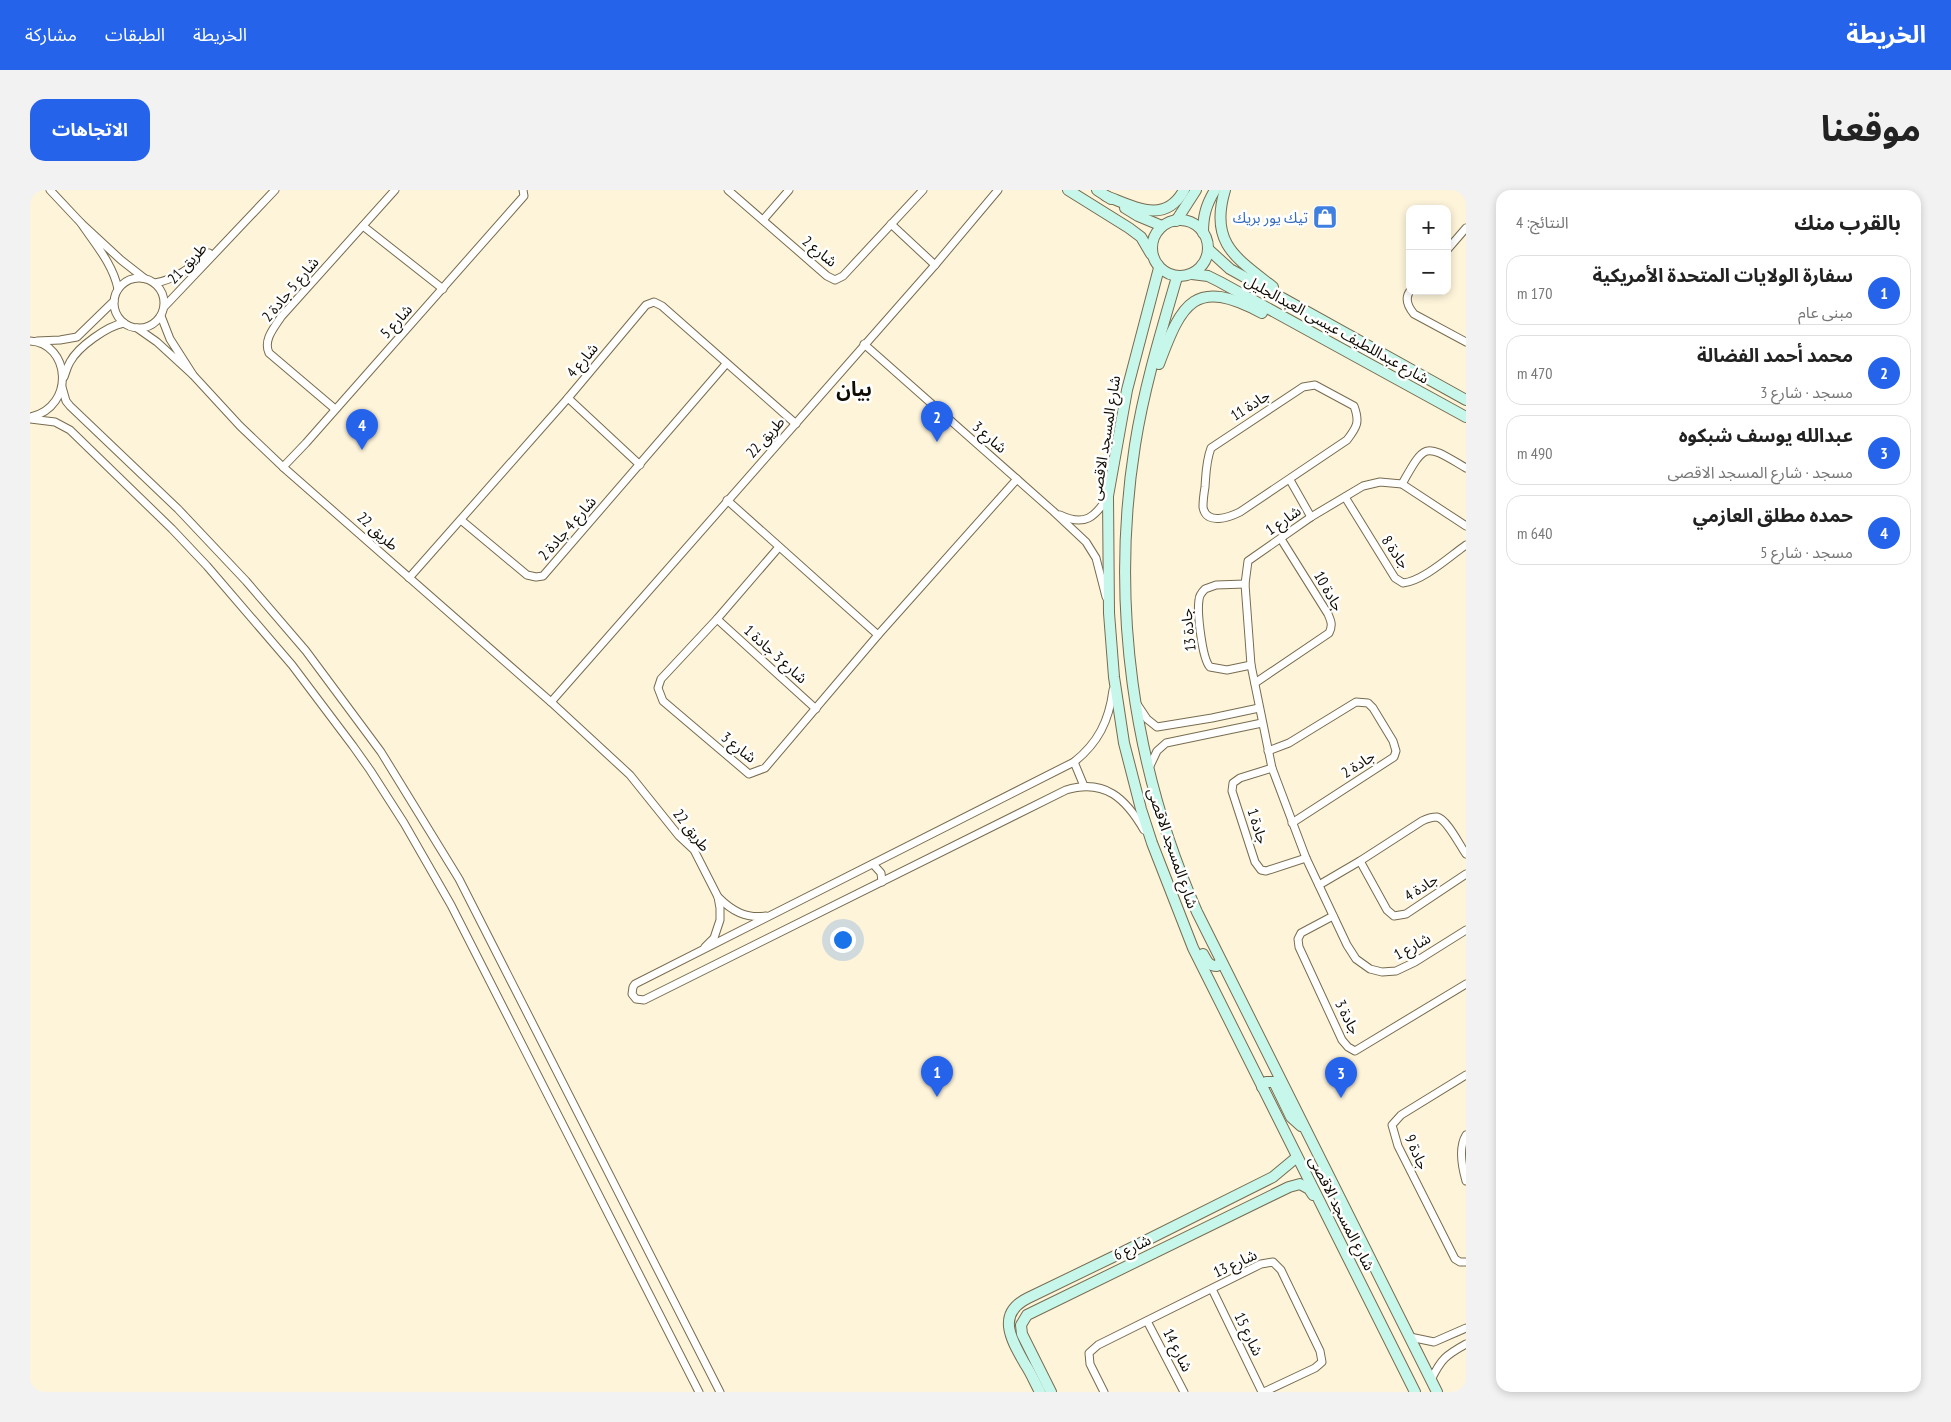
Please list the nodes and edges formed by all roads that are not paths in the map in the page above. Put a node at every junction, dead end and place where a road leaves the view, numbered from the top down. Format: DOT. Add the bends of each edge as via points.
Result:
graph roads {
  1 [pos="50,190"];
  2 [pos="275,190"];
  3 [pos="395,190"];
  4 [pos="523,190"];
  5 [pos="728,190"];
  6 [pos="789,190"];
  7 [pos="923,190"];
  8 [pos="998,190"];
  9 [pos="1068,190"];
  10 [pos="1097,190"];
  11 [pos="1184,190"];
  12 [pos="1196,190"];
  13 [pos="1215,190"];
  14 [pos="1225,190"];
  15 [pos="1106,196"];
  16 [pos="763,220"];
  17 [pos="1176,221"];
  18 [pos="81,223"];
  19 [pos="891,224"];
  20 [pos="363,226"];
  21 [pos="1162,226"];
  22 [pos="1466,228"];
  23 [pos="1203,233"];
  24 [pos="229,238"];
  25 [pos="1451,245"];
  26 [pos="1208,249"];
  27 [pos="1152,254"];
  28 [pos="935,265"];
  29 [pos="1159,268"];
  30 [pos="1192,274"];
  31 [pos="1177,276"];
  32 [pos="144,278"];
  33 [pos="155,283"];
  34 [pos="118,289"];
  35 [pos="443,289"];
  36 [pos="1408,295"];
  37 [pos="114,301"];
  38 [pos="1289,302"];
  39 [pos="165,306"];
  40 [pos="162,316"];
  41 [pos="124,323"];
  42 [pos="88,328"];
  43 [pos="137,328"];
  44 [pos="1309,331"];
  45 [pos="95,338"];
  46 [pos="32,341"];
  47 [pos="1466,342"];
  48 [pos="864,344"];
  49 [pos="1347,352"];
  50 [pos="726,364"];
  51 [pos="1416,372"];
  52 [pos="193,375"];
  53 [pos="62,383"];
  54 [pos="1416,389"];
  55 [pos="568,398"];
  56 [pos="1466,400"];
  57 [pos="1143,407"];
  58 [pos="1466,407"];
  59 [pos="335,409"];
  60 [pos="1466,417"];
  61 [pos="30,418"];
  62 [pos="796,424"];
  63 [pos="1118,438"];
  64 [pos="1135,445"];
  65 [pos="640,464"];
  66 [pos="283,466"];
  67 [pos="1466,468"];
  68 [pos="1017,479"];
  69 [pos="1290,480"];
  70 [pos="1402,484"];
  71 [pos="1108,496"];
  72 [pos="1344,498"];
  73 [pos="727,500"];
  74 [pos="1053,511"];
  75 [pos="1311,517"];
  76 [pos="461,520"];
  77 [pos="1466,526"];
  78 [pos="1281,539"];
  79 [pos="1466,545"];
  80 [pos="779,547"];
  81 [pos="410,578"];
  82 [pos="1245,584"];
  83 [pos="1110,613"];
  84 [pos="717,619"];
  85 [pos="878,635"];
  86 [pos="1251,665"];
  87 [pos="1114,677"];
  88 [pos="1255,684"];
  89 [pos="1135,699"];
  90 [pos="551,702"];
  91 [pos="1259,708"];
  92 [pos="816,709"];
  93 [pos="1262,723"];
  94 [pos="1268,751"];
  95 [pos="1074,762"];
  96 [pos="1149,768"];
  97 [pos="1272,768"];
  98 [pos="1084,786"];
  99 [pos="1292,823"];
  100 [pos="1152,843"];
  101 [pos="1466,854"];
  102 [pos="1306,858"];
  103 [pos="1360,861"];
  104 [pos="873,864"];
  105 [pos="1466,874"];
  106 [pos="882,882"];
  107 [pos="1320,885"];
  108 [pos="718,897"];
  109 [pos="774,914"];
  110 [pos="1333,916"];
  111 [pos="1185,929"];
  112 [pos="1466,930"];
  113 [pos="698,952"];
  114 [pos="1221,962"];
  115 [pos="1466,984"];
  116 [pos="1466,1075"];
  117 [pos="1262,1087"];
  118 [pos="1307,1132"];
  119 [pos="1466,1135"];
  120 [pos="1297,1157"];
  121 [pos="1466,1181"];
  122 [pos="1260,1183"];
  123 [pos="1268,1197"];
  124 [pos="1322,1205"];
  125 [pos="1466,1262"];
  126 [pos="1212,1289"];
  127 [pos="1147,1321"];
  128 [pos="1466,1328"];
  129 [pos="1410,1337"];
  130 [pos="1466,1344"];
  131 [pos="1032,1366"];
  132 [pos="1431,1380"];
  133 [pos="699,1392"];
  134 [pos="720,1392"];
  135 [pos="1040,1392"];
  136 [pos="1051,1392"];
  137 [pos="1104,1392"];
  138 [pos="1184,1392"];
  139 [pos="1263,1392"];
  140 [pos="1415,1392"];
  141 [pos="1438,1392"];
  1 -- 18 [label="street"];
  2 -- 24 [label="street, طريق 21"];
  3 -- 20 [label="street, شارع 5 جادة 2"];
  4 -- 35 [label="street, شارع 5" via="524,196"];
  5 -- 16 [label="street, شارع 2"];
  6 -- 16 [label="street"];
  7 -- 19 [label="street, شارع 2"];
  8 -- 28 [label="street, طريق 22"];
  9 -- 27 [label="main road" via="1141,237"];
  10 -- 15 [label="main road"];
  11 -- 15 [label="main road" via="1170,207 1150,211"];
  12 -- 17 [label="main road"];
  13 -- 23 [label="main road" via="1203,218"];
  14 -- 38 [label="main road" via="1220,219 1227,245 1236,258"];
  15 -- 21 [label="main road" via="1138,216"];
  16 -- 19 [label="street, شارع 2" via="835,280 843,276"];
  17 -- 21 [label="main road"];
  17 -- 23 [label="main road" via="1191,223"];
  18 -- 32 [label="street"];
  18 -- 34 [label="street" via="108,263"];
  19 -- 28 [label="street"];
  20 -- 35 [label="street"];
  20 -- 59 [label="street, شارع 5 جادة 2" via="281,317 267,340 269,353"];
  21 -- 27 [label="main road" via="1153,239"];
  22 -- 25 [label="street"];
  23 -- 26 [label="main road"];
  24 -- 33 [label="street, طريق 21" via="184,272"];
  24 -- 39 [label="street, طريق 21"];
  26 -- 30 [label="main road" via="1206,259"];
  26 -- 38 [label="main road, شارع عبداللطيف عيسى العبدالجليل" via="1230,269"];
  27 -- 29 [label="main road"];
  28 -- 48 [label="street, طريق 22"];
  29 -- 31 [label="main road"];
  29 -- 63 [label="main road, شارع المسجد الاقصى" via="1127,390"];
  30 -- 31 [label="main road"];
  30 -- 44 [label="main road, شارع عبداللطيف عيسى العبدالجليل" via="1208,276"];
  31 -- 57 [label="main road, شارع المسجد الاقصى"];
  32 -- 33 [label="street"];
  32 -- 34 [label="street" via="129,280"];
  33 -- 39 [label="street" via="163,293"];
  34 -- 37 [label="street"];
  35 -- 59 [label="street, شارع 5"];
  36 -- 47 [label="street" via="1409,308 1414,314"];
  37 -- 41 [label="street" via="116,313"];
  37 -- 42 [label="street"];
  38 -- 51 [label="main road, شارع عبداللطيف عيسى العبدالجليل"];
  39 -- 40 [label="street"];
  40 -- 43 [label="street" via="151,325"];
  40 -- 52 [label="street, طريق 22" via="170,339"];
  41 -- 43 [label="street"];
  41 -- 45 [label="street"];
  42 -- 45 [label="street"];
  42 -- 46 [label="street" via="77,337"];
  43 -- 52 [label="street, طريق 22"];
  44 -- 49 [label="main road, شارع عبداللطيف عيسى العبدالجليل"];
  44 -- 57 [label="main road" via="1280,322 1236,300 1218,296 1199,298 1187,306 1175,323"];
  45 -- 53 [label="street" via="70,361"];
  46 -- 53 [label="street" via="47,347 56,357 62,369"];
  48 -- 62 [label="street, طريق 22"];
  48 -- 68 [label="street, شارع 3"];
  49 -- 51 [label="main road" via="1362,353 1407,378"];
  49 -- 54 [label="main road, شارع عبداللطيف عيسى العبدالجليل"];
  50 -- 55 [label="street, شارع 4" via="654,302 646,305"];
  50 -- 62 [label="street, شارع 4"];
  50 -- 65 [label="street, شارع 4 جادة 2"];
  51 -- 56 [label="main road, شارع عبداللطيف عيسى العبدالجليل"];
  52 -- 66 [label="street, طريق 22"];
  53 -- 61 [label="street" via="51,408"];
  53 -- 134 [label="street" via="70,406 178,508 246,581 306,651 381,752 459,879"];
  54 -- 58 [label="main road" via="1424,385"];
  54 -- 60 [label="main road, شارع عبداللطيف عيسى العبدالجليل"];
  55 -- 65 [label="street"];
  55 -- 76 [label="street, شارع 4"];
  57 -- 64 [label="main road, شارع المسجد الاقصى"];
  59 -- 66 [label="street, شارع 5"];
  61 -- 133 [label="street" via="55,422 70,430 172,529 292,665 354,746 452,905"];
  62 -- 73 [label="street, طريق 22"];
  63 -- 64 [label="main road" via="1132,435"];
  63 -- 71 [label="main road, شارع المسجد الاقصى"];
  64 -- 89 [label="main road, شارع المسجد الاقصى" via="1125,588"];
  65 -- 76 [label="street, شارع 4 جادة 2" via="543,576 527,575"];
  66 -- 81 [label="street, طريق 22"];
  67 -- 70 [label="street" via="1437,451 1429,450 1418,454"];
  68 -- 74 [label="street, شارع 3"];
  68 -- 85 [label="street, شارع 3"];
  69 -- 69 [label="street, جادة 11" via="1347,440 1359,419 1354,406 1315,385 1304,387 1211,448 1207,460 1204,511 1213,519 1230,517"];
  69 -- 75 [label="street"];
  70 -- 72 [label="street, شارع 1" via="1380,482 1363,486"];
  70 -- 77 [label="street"];
  71 -- 74 [label="street, شارع 3" via="1095,514 1083,520 1067,518"];
  71 -- 83 [label="main road, شارع المسجد الاقصى"];
  72 -- 75 [label="street, شارع 1"];
  72 -- 79 [label="street, جادة 8" via="1395,578 1403,583 1420,577"];
  73 -- 80 [label="street"];
  73 -- 90 [label="street, طريق 22"];
  74 -- 83 [label="street, شارع 3" via="1094,553"];
  75 -- 78 [label="street, شارع 1"];
  76 -- 81 [label="street, شارع 4"];
  78 -- 82 [label="street, شارع 1" via="1248,561"];
  78 -- 88 [label="street, جادة 10" via="1328,614 1331,629"];
  80 -- 84 [label="street, شارع 3"];
  80 -- 85 [label="street"];
  81 -- 90 [label="street, طريق 22"];
  82 -- 86 [label="street, شارع 1"];
  82 -- 86 [label="street, جادة 13" via="1216,585 1205,589 1199,600 1199,623 1210,668 1227,670"];
  83 -- 87 [label="main road, شارع المسجد الاقصى"];
  84 -- 92 [label="street, شارع 3 جادة 1"];
  84 -- 92 [label="street, شارع 3" via="661,680 658,688 663,701 749,774 765,768"];
  85 -- 92 [label="street, شارع 3"];
  86 -- 88 [label="street, شارع 1"];
  87 -- 95 [label="street" via="1105,724 1089,749"];
  87 -- 100 [label="main road, شارع المسجد الاقصى" via="1124,743"];
  88 -- 91 [label="street, شارع 1"];
  89 -- 91 [label="street" via="1147,720 1157,727"];
  89 -- 96 [label="main road, شارع المسجد الاقصى"];
  90 -- 108 [label="street, طريق 22" via="630,775 694,850"];
  91 -- 93 [label="street, شارع 1"];
  93 -- 94 [label="street, شارع 1"];
  93 -- 96 [label="street" via="1166,743 1157,751"];
  94 -- 97 [label="street, شارع 1"];
  94 -- 99 [label="street, جادة 2" via="1289,743 1356,702 1368,703 1373,708 1395,746 1394,758"];
  95 -- 98 [label="street"];
  95 -- 104 [label="street"];
  96 -- 114 [label="main road, شارع المسجد الاقصى" via="1178,868"];
  97 -- 99 [label="street, شارع 1"];
  97 -- 102 [label="street, جادة 1" via="1240,778 1233,784 1232,792 1255,862 1266,871"];
  98 -- 100 [label="street" via="1110,792 1125,802"];
  98 -- 106 [label="street" via="1066,790"];
  99 -- 102 [label="street, شارع 1"];
  100 -- 111 [label="main road, شارع المسجد الاقصى"];
  101 -- 103 [label="street" via="1439,817 1422,821"];
  102 -- 107 [label="street, شارع 1"];
  103 -- 105 [label="street, جادة 4" via="1387,910 1394,916 1406,914"];
  103 -- 107 [label="street"];
  104 -- 106 [label="street" via="879,870"];
  104 -- 109 [label="street"];
  106 -- 113 [label="street" via="644,1000 634,997 632,990 635,984"];
  107 -- 110 [label="street, شارع 1"];
  108 -- 109 [label="street, طريق 22" via="744,915"];
  108 -- 113 [label="street, طريق 22" via="721,913 718,929 714,938"];
  109 -- 113 [label="street"];
  110 -- 112 [label="street, شارع 1" via="1346,945 1356,958 1370,969 1382,972 1396,971 1415,962"];
  110 -- 115 [label="street, جادة 3" via="1301,933 1298,939 1342,1040 1348,1047 1356,1051"];
  111 -- 114 [label="main road" via="1193,934 1209,964 1217,966"];
  111 -- 117 [label="main road, شارع المسجد الاقصى"];
  114 -- 118 [label="main road, شارع المسجد الاقصى"];
  116 -- 125 [label="street, جادة 9" via="1401,1115 1392,1125 1398,1146 1455,1259"];
  117 -- 118 [label="main road" via="1266,1082 1274,1082 1291,1117"];
  117 -- 120 [label="main road, شارع المسجد الاقصى"];
  118 -- 129 [label="main road, شارع المسجد الاقصى"];
  119 -- 121 [label="street" via="1461,1163"];
  120 -- 122 [label="main road, شارع 6" via="1283,1170"];
  120 -- 124 [label="main road, شارع المسجد الاقصى"];
  122 -- 123 [label="main road"];
  122 -- 131 [label="main road, شارع 6" via="1022,1300 1010,1315 1009,1328 1013,1342"];
  123 -- 124 [label="main road, شارع 6" via="1300,1184 1309,1189"];
  123 -- 131 [label="main road, شارع 6" via="1027,1315 1021,1330"];
  124 -- 140 [label="main road, شارع المسجد الاقصى"];
  126 -- 127 [label="street, شارع 13"];
  126 -- 139 [label="street, شارع 15"];
  126 -- 139 [label="street, شارع 13" via="1261,1264 1273,1262 1281,1270 1322,1362 1316,1368"];
  127 -- 137 [label="street, شارع 13" via="1098,1344 1090,1353 1090,1364"];
  127 -- 138 [label="street, شارع 14"];
  128 -- 129 [label="street" via="1434,1342"];
  129 -- 132 [label="main road, شارع المسجد الاقصى"];
  130 -- 132 [label="street" via="1439,1362"];
  131 -- 135 [label="main road, شارع 6"];
  131 -- 136 [label="main road, شارع 6"];
  132 -- 141 [label="main road, شارع المسجد الاقصى"];
}
